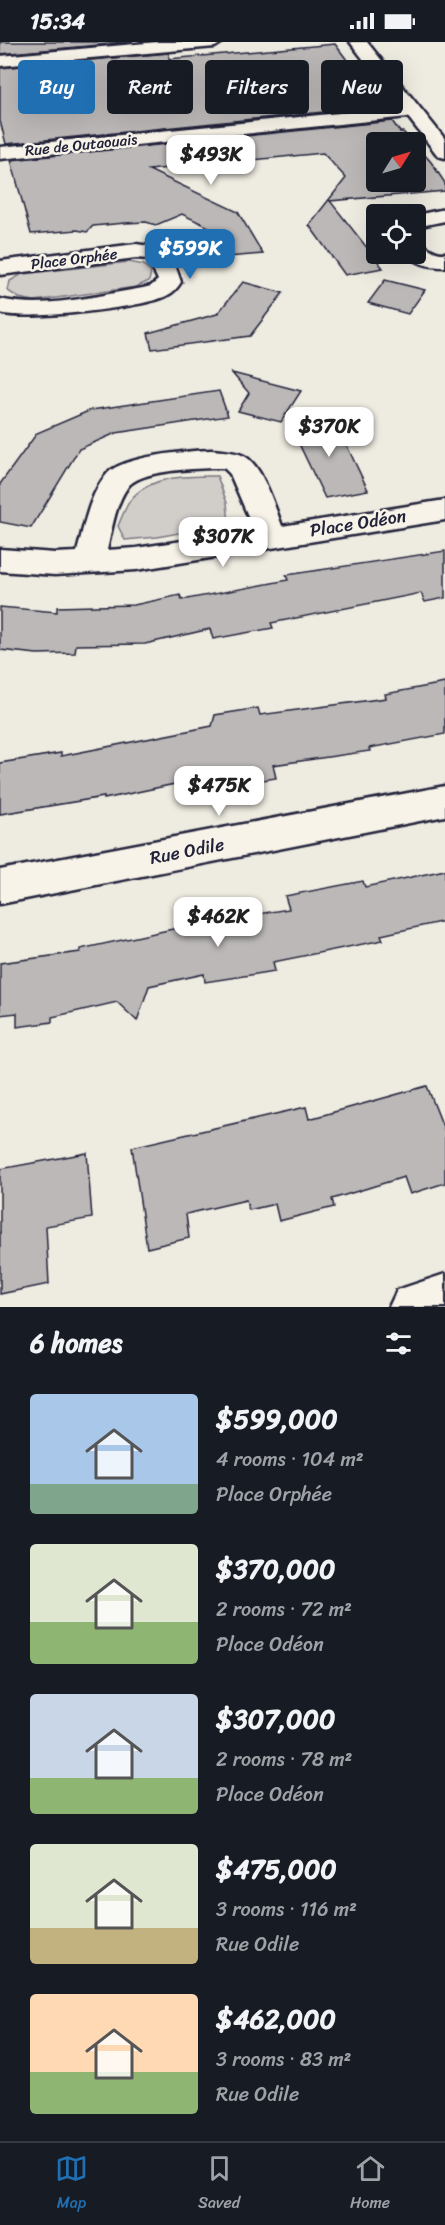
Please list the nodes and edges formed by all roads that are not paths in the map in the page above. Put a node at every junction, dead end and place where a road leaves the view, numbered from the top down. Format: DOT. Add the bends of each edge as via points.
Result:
graph roads {
  1 [pos="215,42"];
  2 [pos="358,42"];
  3 [pos="0,61"];
  4 [pos="413,111"];
  5 [pos="445,152"];
  6 [pos="0,153"];
  7 [pos="445,215"];
  8 [pos="426,219"];
  9 [pos="426,257"];
  10 [pos="445,260"];
  11 [pos="0,268"];
  12 [pos="0,306"];
  13 [pos="445,510"];
  14 [pos="271,536"];
  15 [pos="0,560"];
  16 [pos="89,562"];
  17 [pos="445,801"];
  18 [pos="0,887"];
  19 [pos="445,1299"];
  20 [pos="414,1307"];
  1 -- 3 [label="street"];
  2 -- 4 [label="street"];
  4 -- 5 [label="street"];
  4 -- 6 [label="street, Rue de Outaouais"];
  7 -- 8 [label="street"];
  9 -- 10 [label="street"];
  11 -- 12 [label="street, Place Orphée" via="136,251 155,253 170,282 159,291 143,295 30,310"];
  13 -- 14 [label="street, Place Odéon"];
  14 -- 16 [label="street, Place Odéon" via="136,559"];
  14 -- 16 [label="street" via="248,478 234,462 214,458 137,468 119,477"];
  15 -- 16 [label="street, Place Odéon"];
  17 -- 18 [label="street, Rue Odile"];
  19 -- 20 [label="street"];
}
